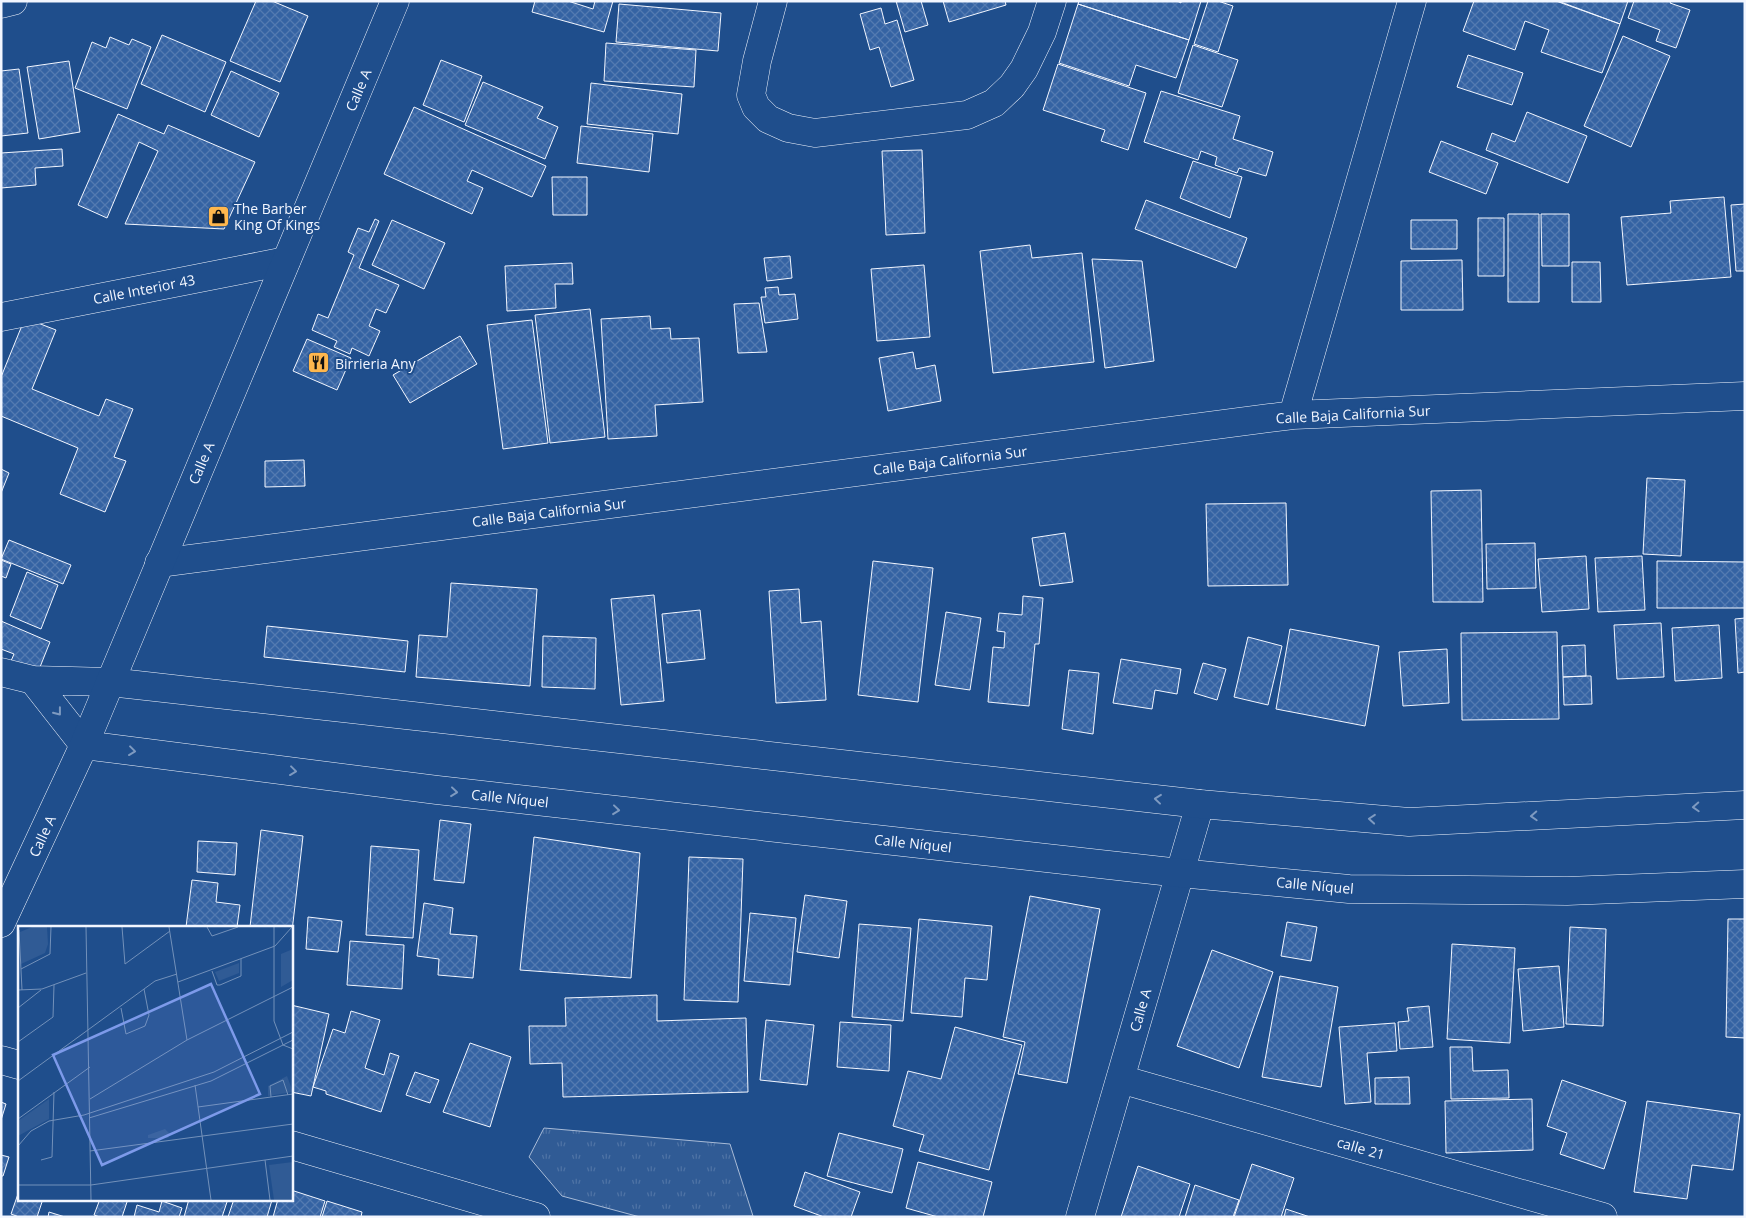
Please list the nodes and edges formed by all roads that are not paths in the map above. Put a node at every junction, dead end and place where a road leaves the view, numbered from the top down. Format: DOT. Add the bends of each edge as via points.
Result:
graph roads {
  1 [pos="13,1"];
  2 [pos="395,1"];
  3 [pos="773,1"];
  4 [pos="1052,1"];
  5 [pos="1412,1"];
  6 [pos="1,4"];
  7 [pos="286,261"];
  8 [pos="1,317"];
  9 [pos="1745,396"];
  10 [pos="1293,415"];
  11 [pos="160,563"];
  12 [pos="1,672"];
  13 [pos="33,680"];
  14 [pos="110,682"];
  15 [pos="84,744"];
  16 [pos="1200,804"];
  17 [pos="1745,805"];
  18 [pos="1180,873"];
  19 [pos="1745,884"];
  20 [pos="1,923"];
  21 [pos="1,1060"];
  22 [pos="18,1065"];
  23 [pos="1120,1080"];
  24 [pos="292,1145"];
  25 [pos="536,1217"];
  26 [pos="1080,1217"];
  27 [pos="1603,1217"];
  1 -- 6 [label="street"];
  2 -- 7 [label="street, Calle A"];
  3 -- 4 [label="street" via="751,95 756,107 768,119 788,128 815,132 967,115 994,103 1024,69 1042,32"];
  5 -- 10 [label="street"];
  7 -- 8 [label="street, Calle Interior 43"];
  7 -- 11 [label="street, Calle A"];
  9 -- 10 [label="street, Calle Baja California Sur"];
  10 -- 11 [label="street, Calle Baja California Sur"];
  11 -- 14 [label="street, Calle A"];
  12 -- 13 [label="street"];
  13 -- 14 [label="street"];
  13 -- 15 [label="street, one-way"];
  14 -- 15 [label="street, Calle A"];
  16 -- 14 [label="street, one-way"];
  15 -- 18 [label="street, Calle Níquel, one-way" via="438,790"];
  15 -- 20 [label="street, Calle A"];
  17 -- 16 [label="street, one-way" via="1409,822"];
  16 -- 18 [label="street, Calle A"];
  18 -- 19 [label="street, Calle Níquel" via="1349,889 1567,891"];
  18 -- 23 [label="street, Calle A"];
  21 -- 22 [label="street"];
  23 -- 26 [label="street, Calle A"];
  23 -- 27 [label="street, calle 21"];
  24 -- 25 [label="street"];
}
